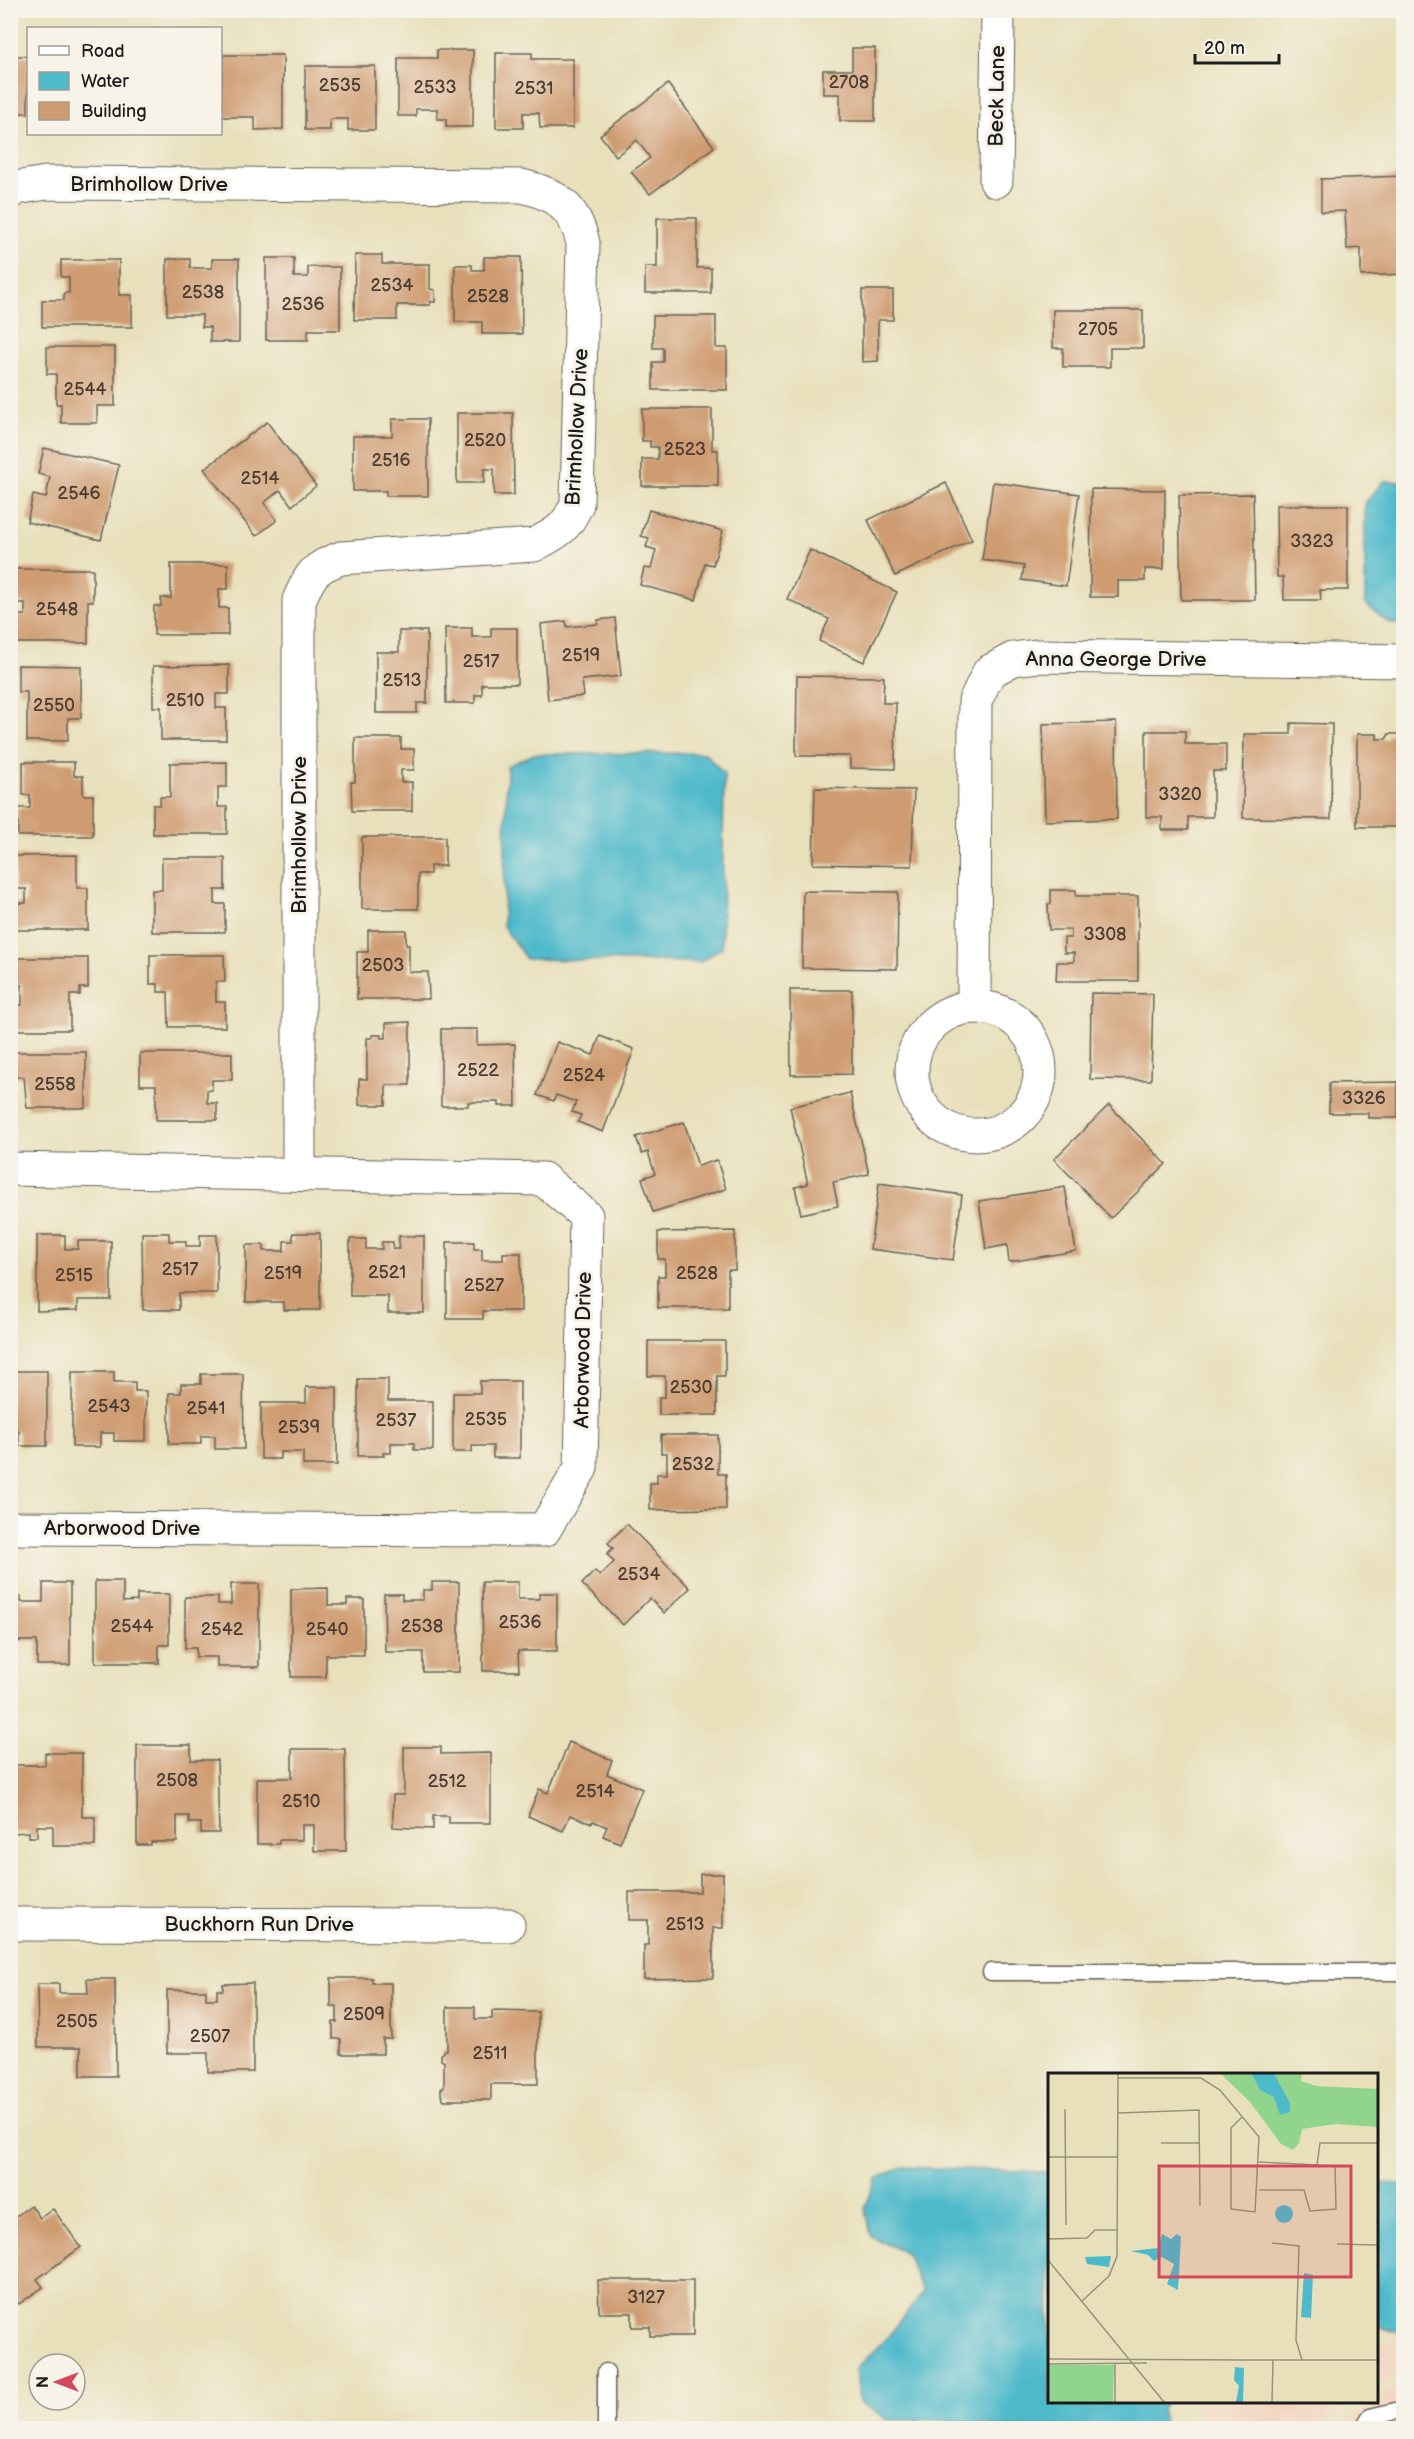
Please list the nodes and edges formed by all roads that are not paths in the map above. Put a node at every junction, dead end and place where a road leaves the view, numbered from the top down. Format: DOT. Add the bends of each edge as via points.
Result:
graph roads {
  1 [pos="998,10"];
  2 [pos="996,181"];
  3 [pos="10,193"];
  4 [pos="1404,661"];
  5 [pos="974,1007"];
  6 [pos="10,1169"];
  7 [pos="299,1173"];
  8 [pos="10,1528"];
  9 [pos="10,1924"];
  10 [pos="507,1925"];
  11 [pos="991,1972"];
  12 [pos="1404,1972"];
  13 [pos="606,2372"];
  14 [pos="1404,2409"];
  15 [pos="606,2428"];
  16 [pos="1363,2428"];
  1 -- 2 [label="street, Beck Lane"];
  3 -- 7 [label="street, Brimhollow Drive" via="16,188 46,183 522,186 543,191 560,201 579,224 583,243 577,504 570,520 561,531 534,545 341,558 310,575 299,600"];
  4 -- 5 [label="street, Anna George Drive" via="1038,656 1013,659 989,672 975,700"];
  6 -- 7 [label="street, Arborwood Drive"];
  7 -- 8 [label="street, Arborwood Drive" via="543,1179 586,1216 581,1468 544,1530"];
  9 -- 10 [label="street, Buckhorn Run Drive"];
  11 -- 12 [label="lane"];
  13 -- 15 [label="lane"];
  14 -- 16 [label="lane" via="1370,2417"];
}
